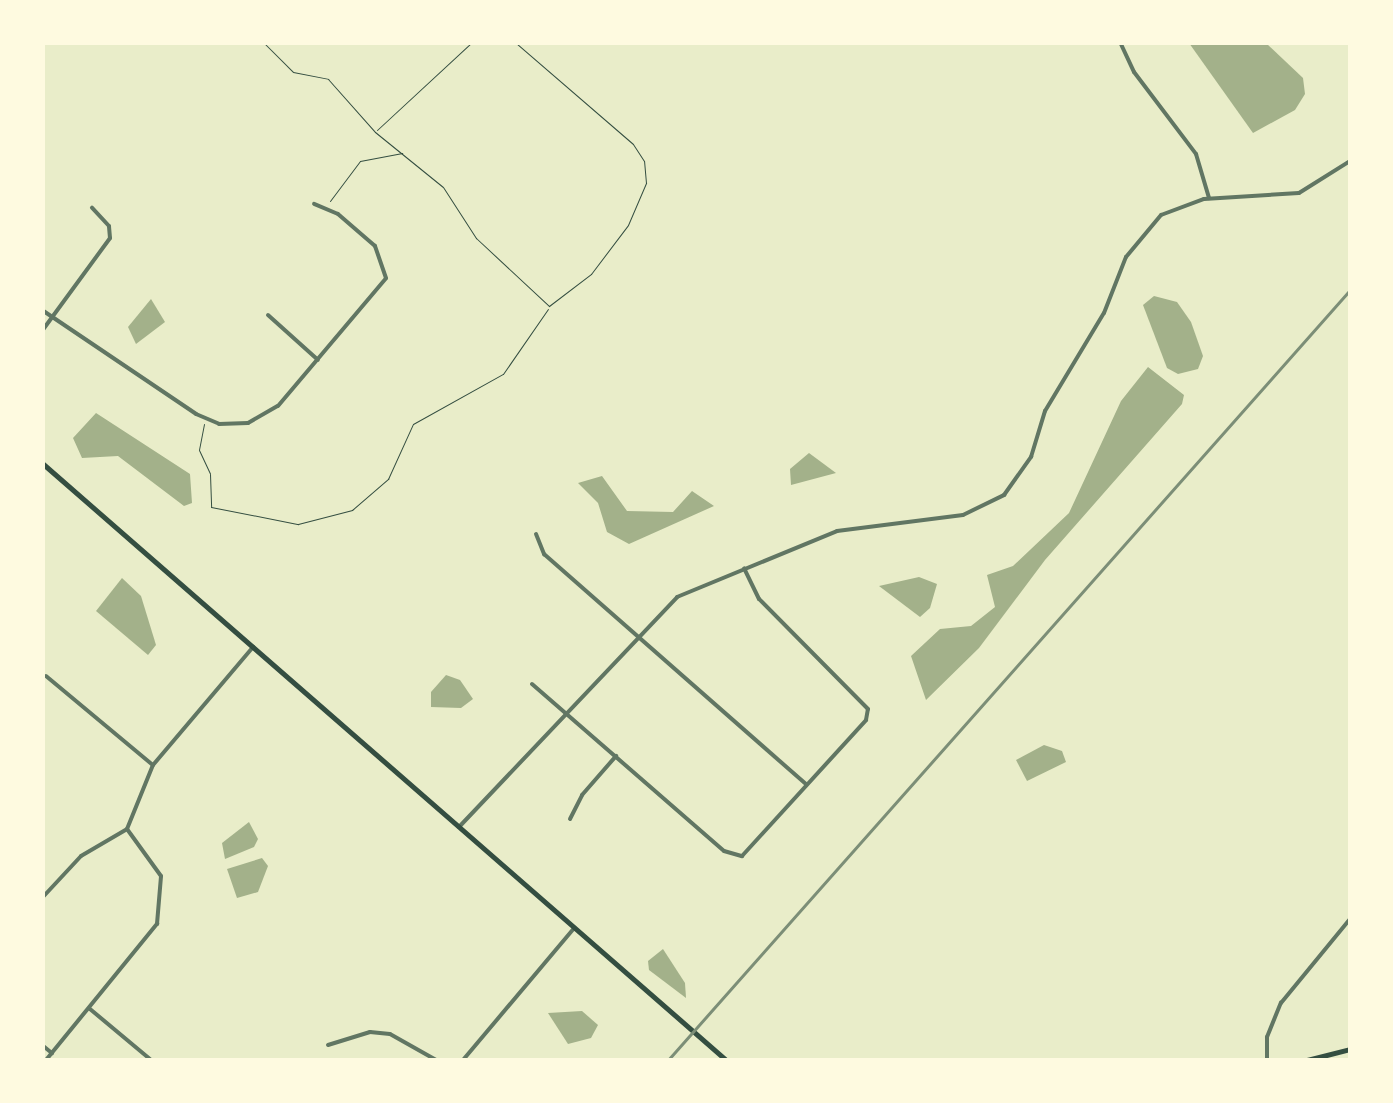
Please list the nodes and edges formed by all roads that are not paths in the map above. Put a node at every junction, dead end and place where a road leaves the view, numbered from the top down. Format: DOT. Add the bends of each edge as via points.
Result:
graph roads {
  1 [pos="1120,42"];
  2 [pos="1350,161"];
  3 [pos="1209,198"];
  4 [pos="314,204"];
  5 [pos="92,208"];
  6 [pos="42,310"];
  7 [pos="268,314"];
  8 [pos="52,316"];
  9 [pos="42,331"];
  10 [pos="318,360"];
  11 [pos="42,463"];
  12 [pos="536,534"];
  13 [pos="744,568"];
  14 [pos="640,635"];
  15 [pos="253,646"];
  16 [pos="46,676"];
  17 [pos="532,684"];
  18 [pos="568,715"];
  19 [pos="616,756"];
  20 [pos="153,765"];
  21 [pos="807,785"];
  22 [pos="570,819"];
  23 [pos="459,827"];
  24 [pos="126,830"];
  25 [pos="42,898"];
  26 [pos="1350,919"];
  27 [pos="574,928"];
  28 [pos="90,1009"];
  29 [pos="42,1045"];
  30 [pos="328,1045"];
  31 [pos="1350,1048"];
  32 [pos="52,1053"];
  33 [pos="46,1060"];
  34 [pos="151,1060"];
  35 [pos="436,1060"];
  36 [pos="463,1060"];
  37 [pos="726,1060"];
  38 [pos="1267,1060"];
  39 [pos="1307,1060"];
  1 -- 3 [label="street" via="1134,72 1193,149"];
  2 -- 3 [label="street" via="1299,193"];
  3 -- 13 [label="street" via="1166,212 1134,244 1104,313 1046,411 1031,457 1004,495 963,516 837,531"];
  4 -- 10 [label="street" via="382,253 386,278"];
  5 -- 8 [label="street" via="111,230"];
  6 -- 8 [label="street"];
  7 -- 10 [label="street"];
  8 -- 9 [label="street"];
  8 -- 10 [label="street" via="206,418 232,426 260,419"];
  11 -- 15 [label="main road"];
  12 -- 14 [label="street" via="544,554"];
  13 -- 14 [label="street" via="677,597"];
  13 -- 21 [label="street" via="759,599 868,709"];
  14 -- 18 [label="street"];
  14 -- 21 [label="street"];
  15 -- 20 [label="street"];
  15 -- 23 [label="main road"];
  16 -- 20 [label="street"];
  17 -- 18 [label="street"];
  18 -- 19 [label="street"];
  18 -- 23 [label="street" via="530,746"];
  19 -- 21 [label="street" via="736,856 756,844"];
  19 -- 22 [label="street"];
  20 -- 24 [label="street"];
  23 -- 27 [label="main road"];
  24 -- 25 [label="street" via="81,856"];
  24 -- 28 [label="street" via="156,862 162,912"];
  26 -- 38 [label="street" via="1281,1003 1267,1037"];
  27 -- 36 [label="street"];
  27 -- 37 [label="main road"];
  28 -- 32 [label="street"];
  28 -- 34 [label="street"];
  29 -- 32 [label="street"];
  30 -- 35 [label="street" via="370,1032 390,1034"];
  31 -- 39 [label="main road"];
  32 -- 33 [label="street"];
}
